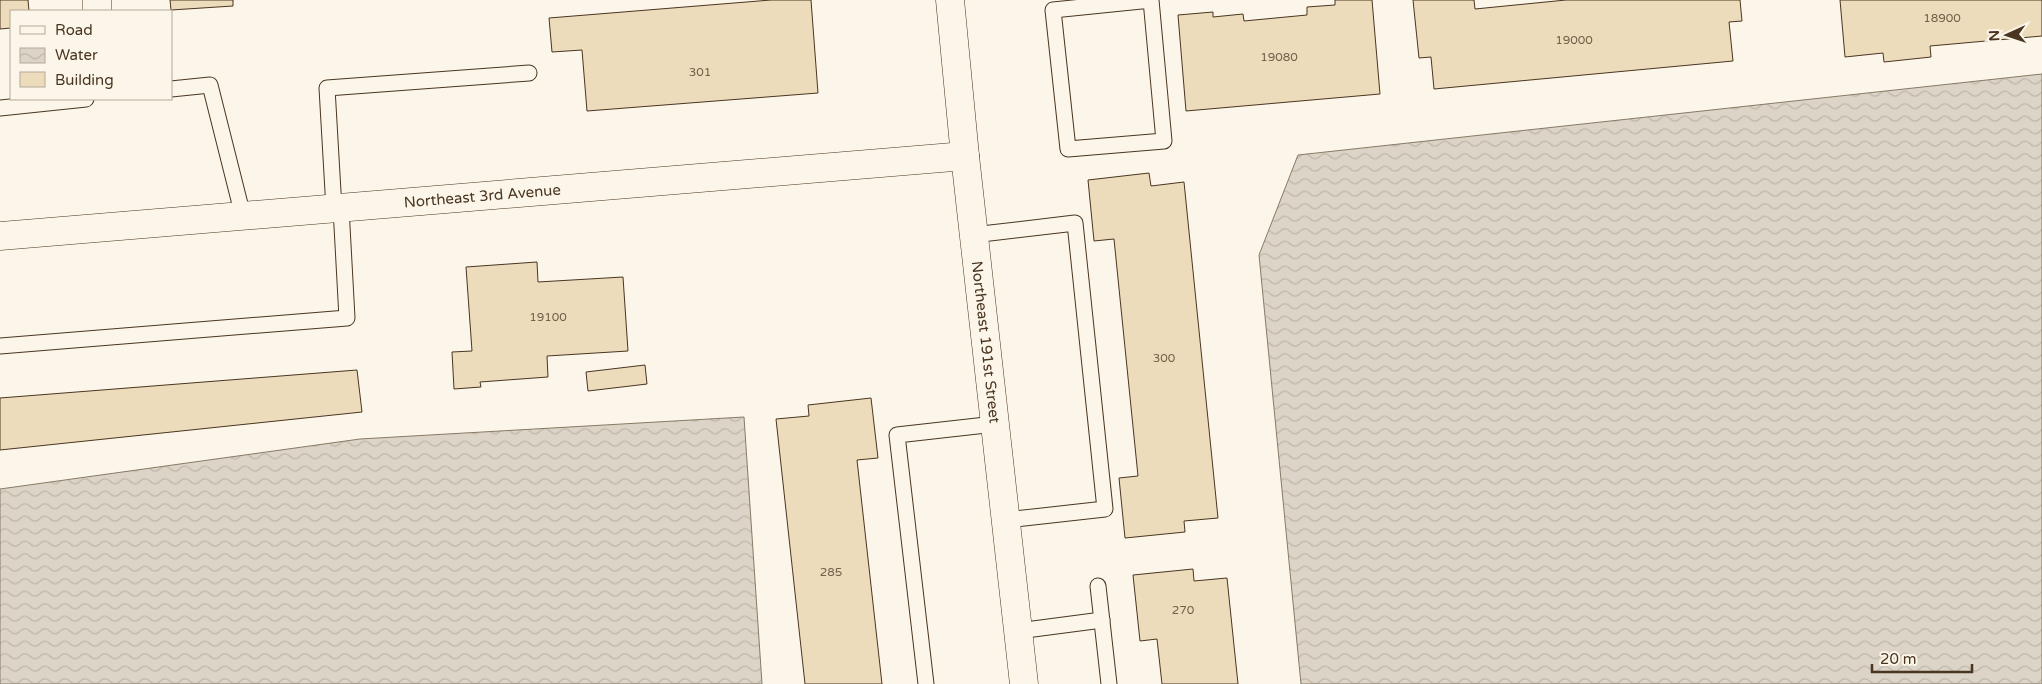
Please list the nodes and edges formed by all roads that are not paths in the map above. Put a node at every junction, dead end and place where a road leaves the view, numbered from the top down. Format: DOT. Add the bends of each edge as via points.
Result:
graph roads {
  1 [pos="950,0"];
  2 [pos="1151,0"];
  3 [pos="529,73"];
  4 [pos="172,89"];
  5 [pos="76,100"];
  6 [pos="0,108"];
  7 [pos="965,156"];
  8 [pos="337,208"];
  9 [pos="243,216"];
  10 [pos="973,234"];
  11 [pos="0,236"];
  12 [pos="0,346"];
  13 [pos="995,424"];
  14 [pos="1006,520"];
  15 [pos="1098,586"];
  16 [pos="1102,620"];
  17 [pos="1018,631"];
  18 [pos="926,684"];
  19 [pos="1024,684"];
  20 [pos="1109,684"];
  1 -- 7 [label="street, Northeast 191st Street"];
  2 -- 2 [label="lane" via="1053,10 1068,149 1164,141"];
  3 -- 8 [label="lane" via="327,88"];
  4 -- 9 [label="lane" via="210,85"];
  5 -- 6 [label="lane"];
  7 -- 8 [label="street, Northeast 3rd Avenue"];
  7 -- 10 [label="street, Northeast 191st Street"];
  8 -- 9 [label="street, Northeast 3rd Avenue"];
  8 -- 12 [label="lane" via="347,318"];
  9 -- 11 [label="street, Northeast 3rd Avenue"];
  10 -- 13 [label="street, Northeast 191st Street"];
  10 -- 14 [label="lane" via="1075,223 1105,509"];
  13 -- 14 [label="street, Northeast 191st Street"];
  13 -- 18 [label="lane" via="897,435"];
  14 -- 17 [label="street, Northeast 191st Street"];
  15 -- 16 [label="lane"];
  16 -- 17 [label="lane"];
  16 -- 20 [label="lane"];
  17 -- 19 [label="street, Northeast 191st Street"];
}
